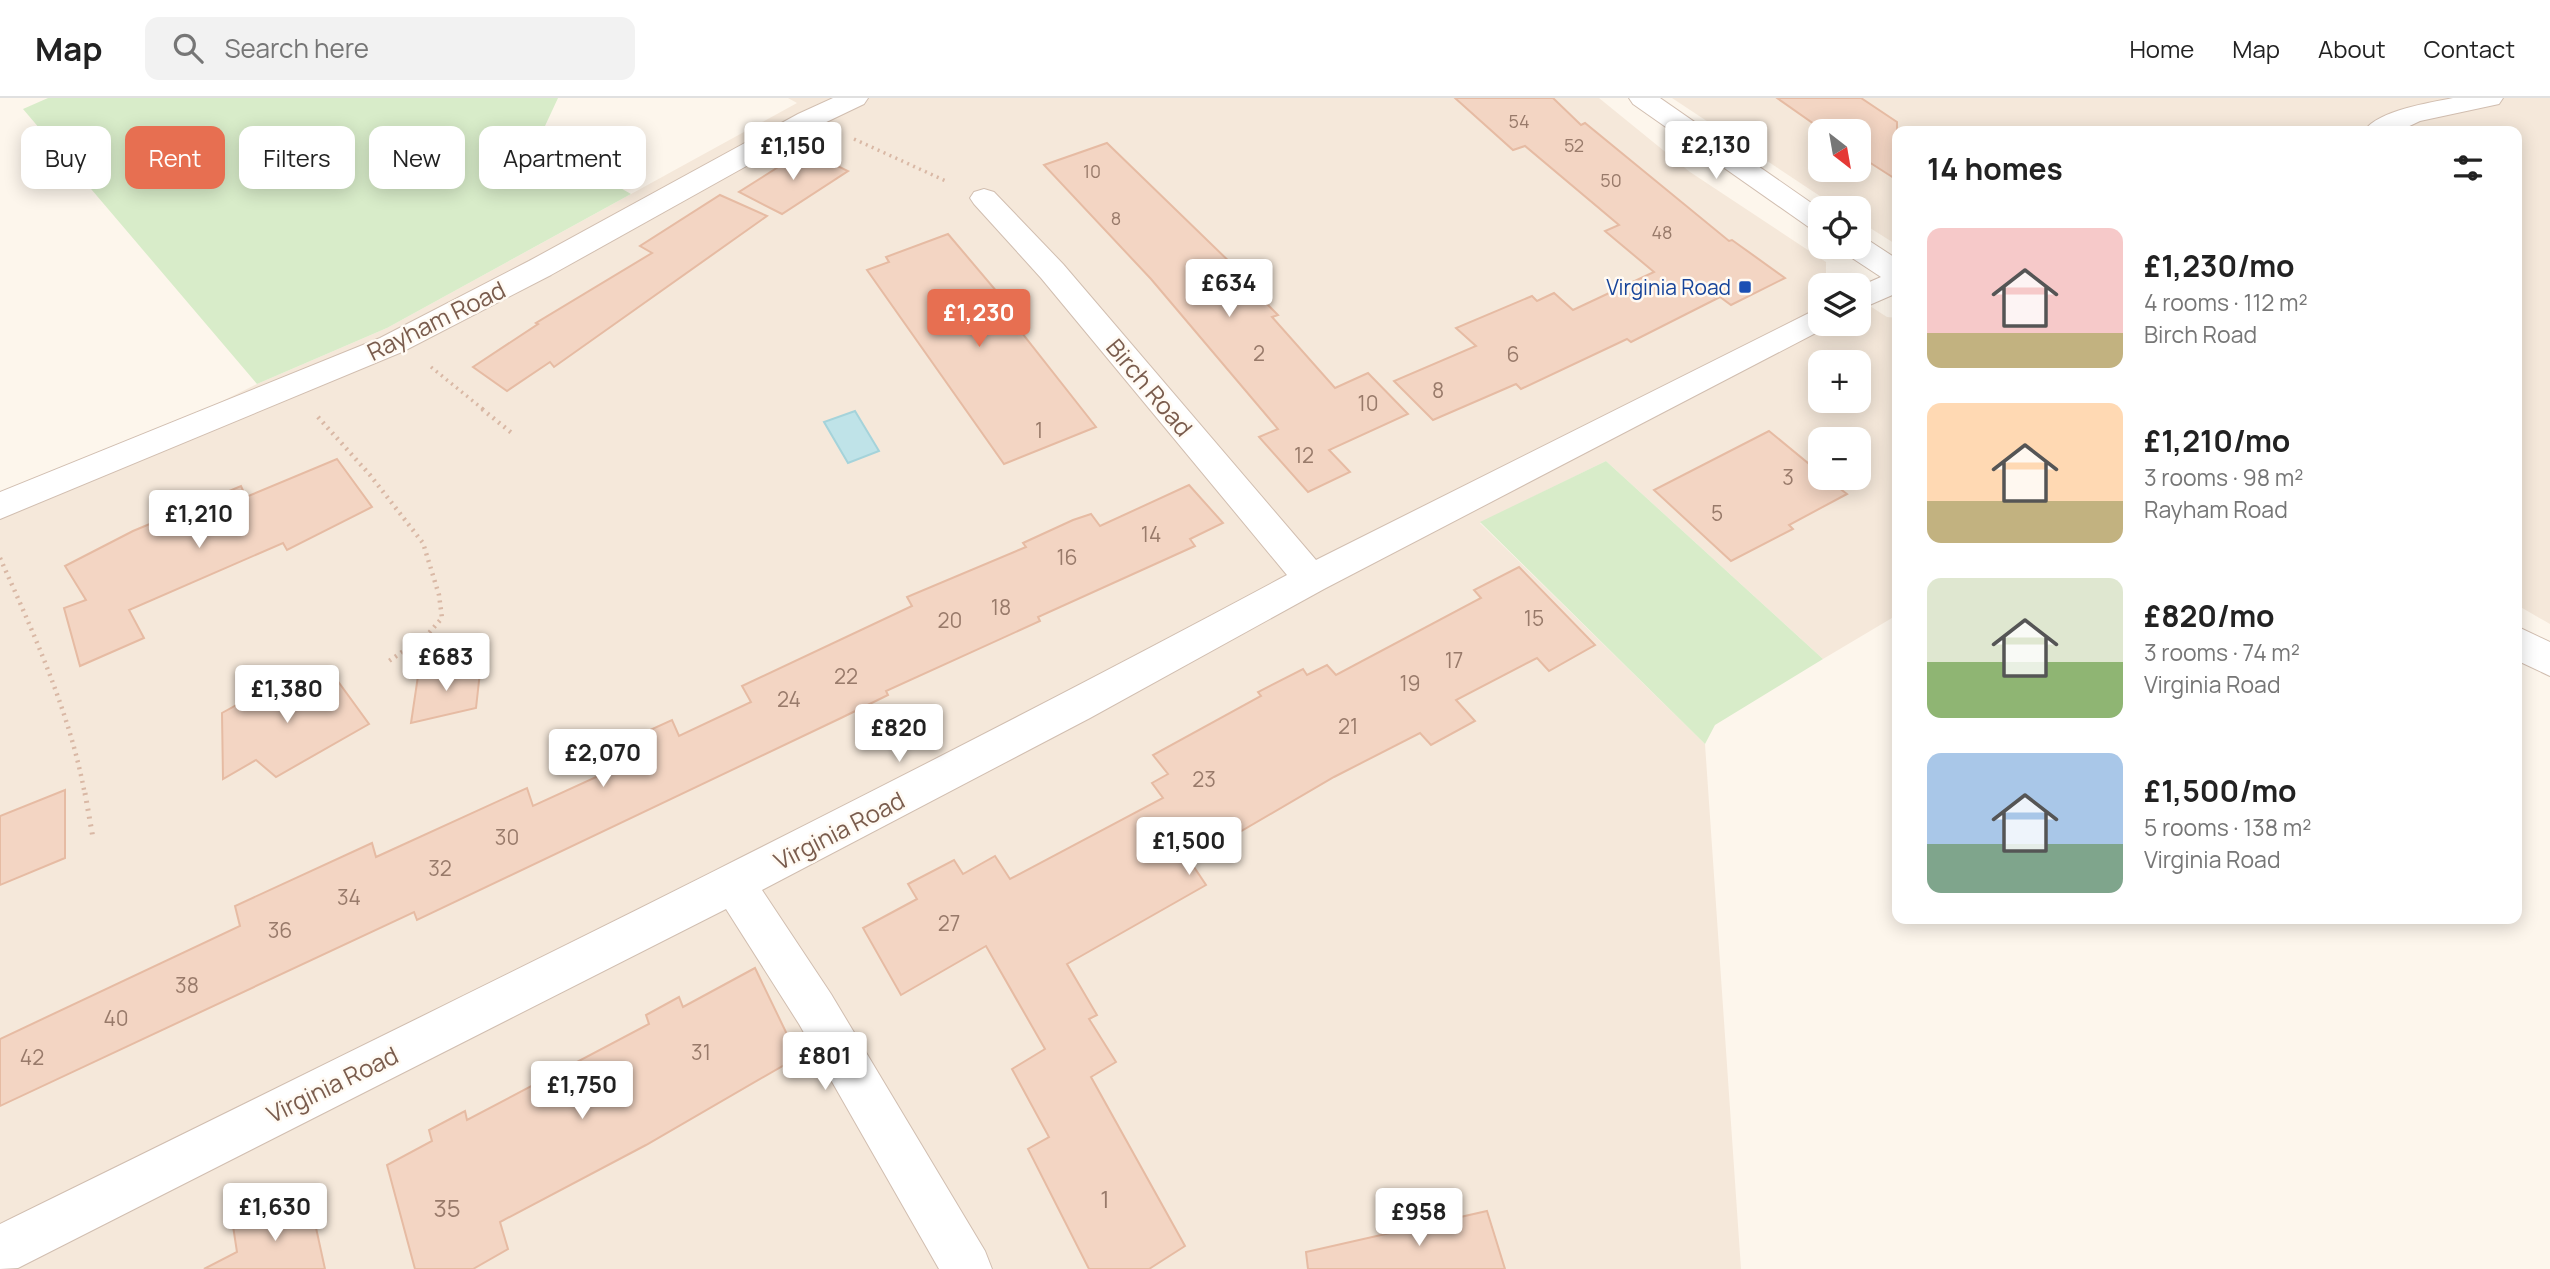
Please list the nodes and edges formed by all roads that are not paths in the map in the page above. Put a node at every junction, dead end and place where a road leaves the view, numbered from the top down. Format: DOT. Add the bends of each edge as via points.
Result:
graph roads {
  1 [pos="855,98"];
  2 [pos="1642,98"];
  3 [pos="2490,98"];
  4 [pos="2389,126"];
  5 [pos="984,198"];
  6 [pos="1808,214"];
  7 [pos="1871,256"];
  8 [pos="1892,270"];
  9 [pos="1892,283"];
  10 [pos="1871,294"];
  11 [pos="1808,326"];
  12 [pos="0,506"];
  13 [pos="1311,579"];
  14 [pos="2522,645"];
  15 [pos="2550,661"];
  16 [pos="734,884"];
  17 [pos="0,1250"];
  18 [pos="967,1269"];
  1 -- 12 [label="street, Rayham Road" via="391,345"];
  2 -- 6 [label="street"];
  3 -- 4 [label="street" via="2412,115"];
  5 -- 13 [label="street, Birch Road" via="1052,271"];
  7 -- 8 [label="street"];
  9 -- 10 [label="street"];
  11 -- 13 [label="street, Virginia Road"];
  13 -- 16 [label="street, Virginia Road"];
  14 -- 15 [label="street"];
  16 -- 17 [label="street, Virginia Road"];
  16 -- 18 [label="street" via="815,1009"];
}
